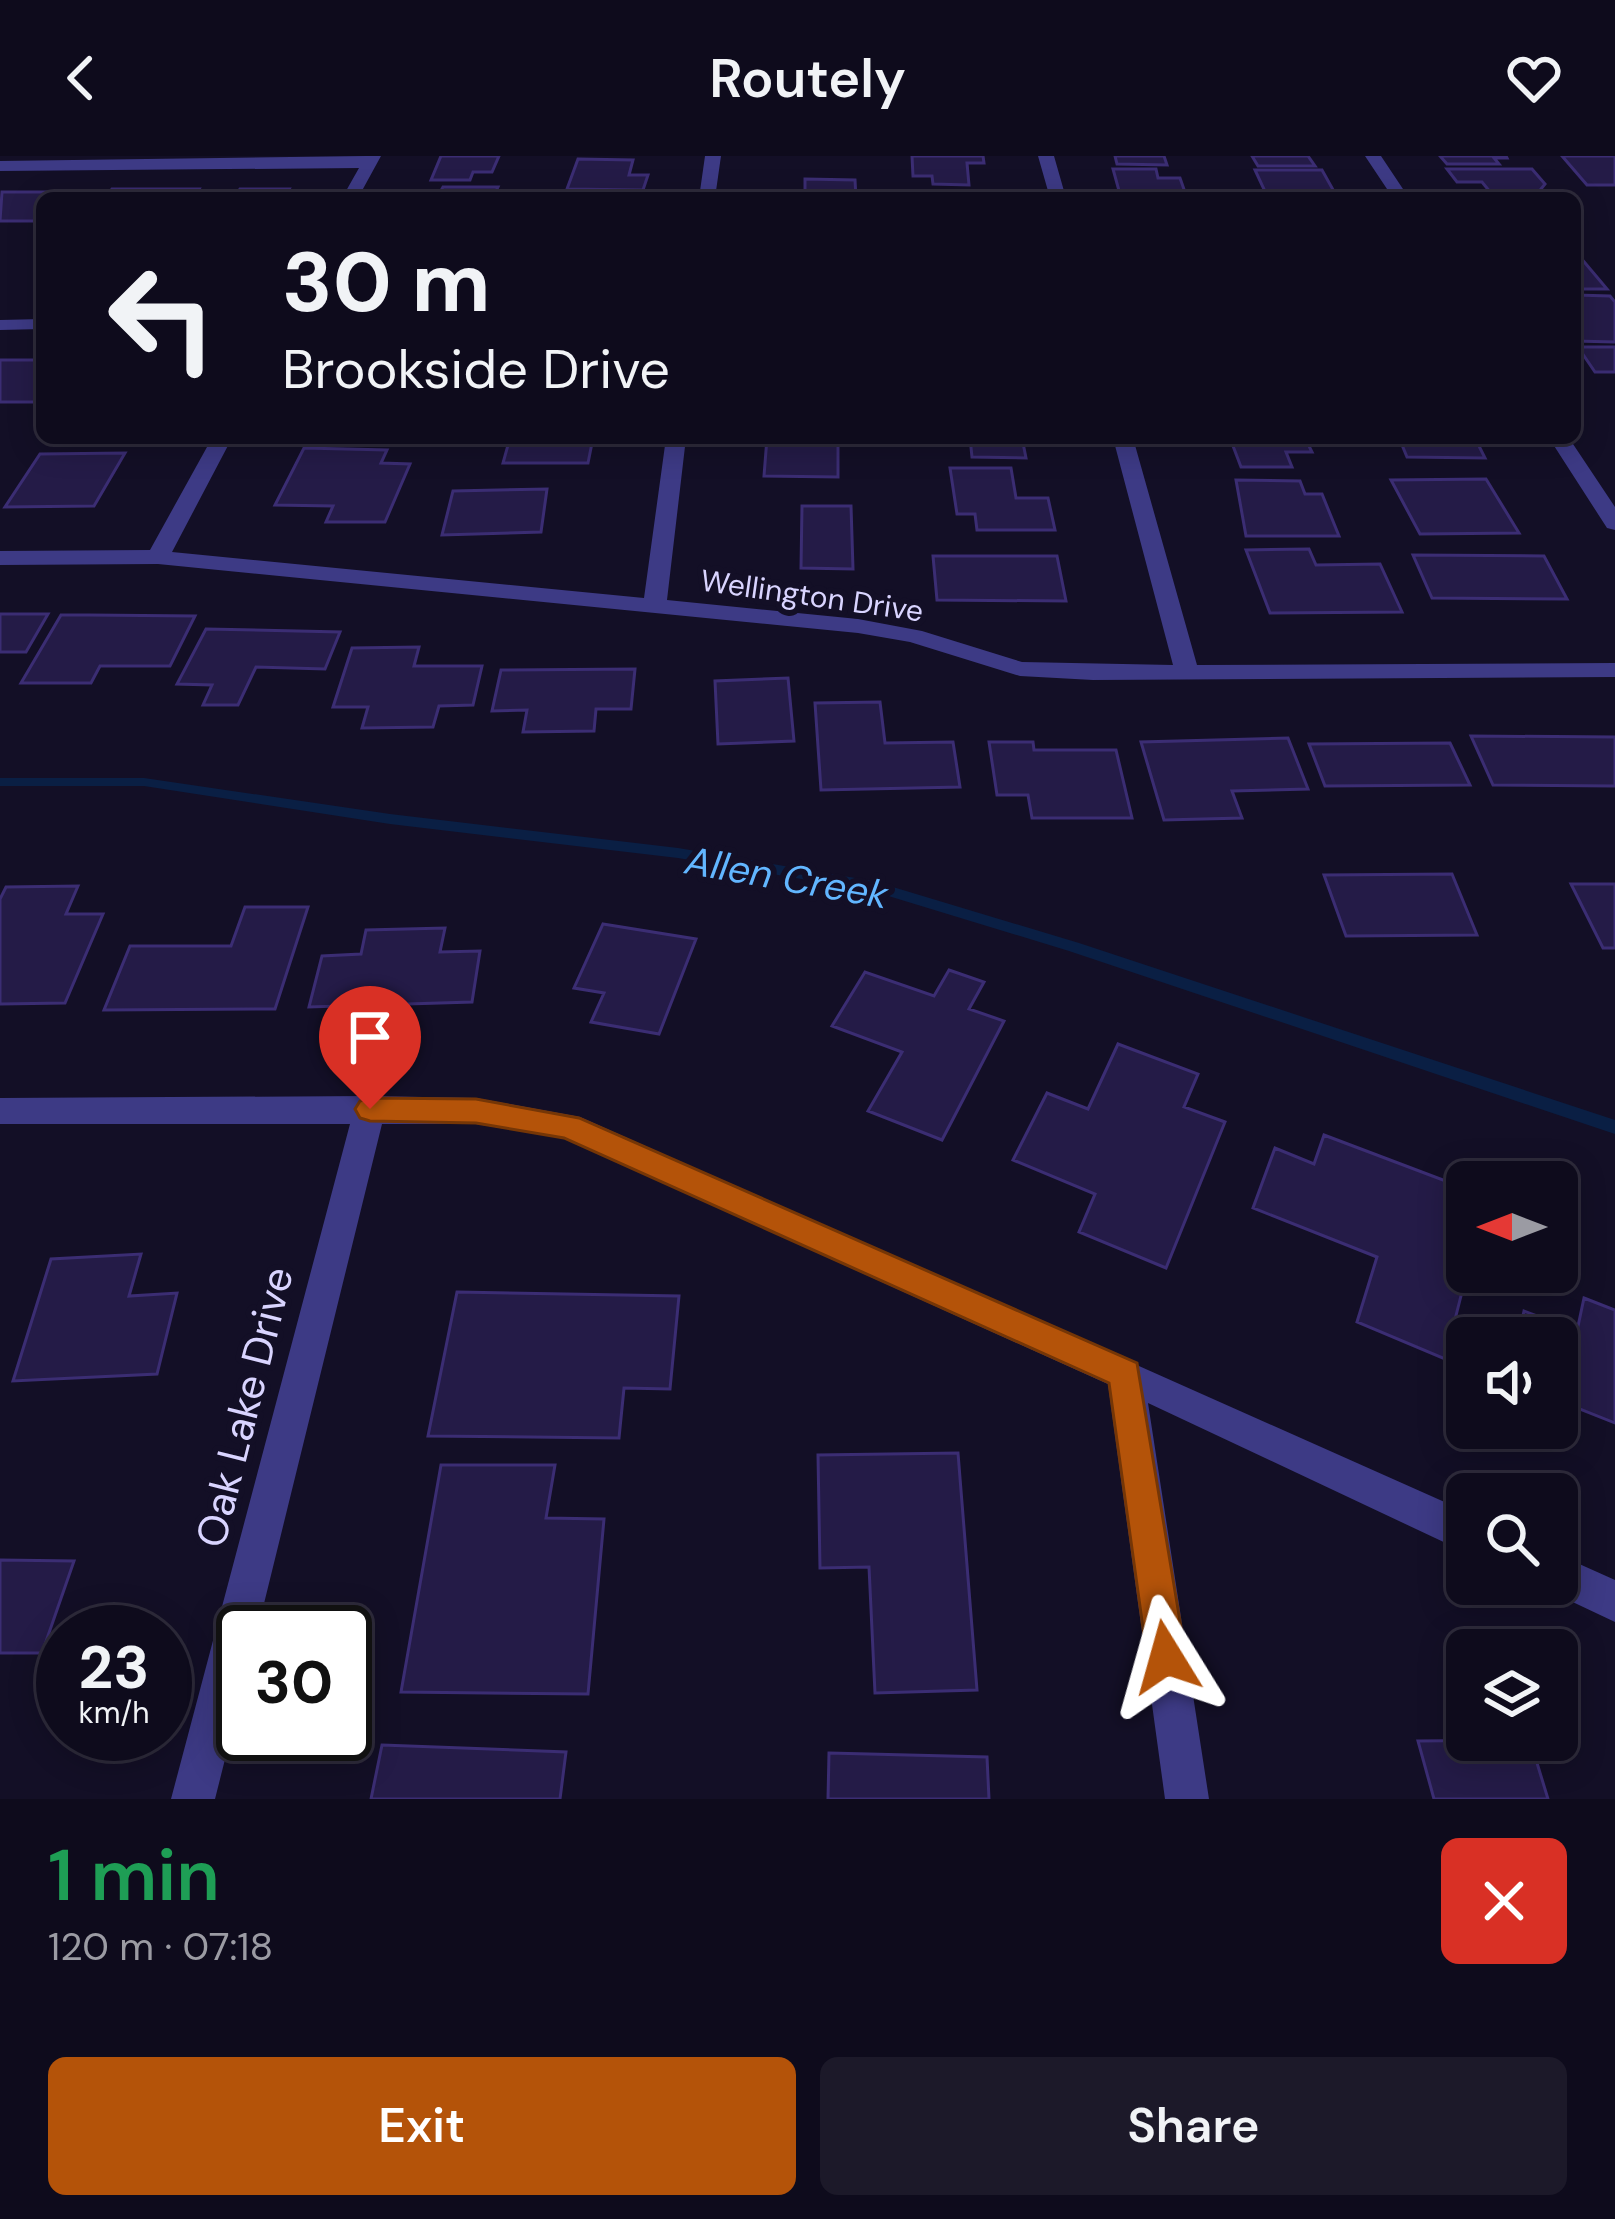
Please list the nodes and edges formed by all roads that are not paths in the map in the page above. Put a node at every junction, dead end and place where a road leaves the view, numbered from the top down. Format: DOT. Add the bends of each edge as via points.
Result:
graph roads {
  1 [pos="713,156"];
  2 [pos="1046,156"];
  3 [pos="1373,156"];
  4 [pos="371,160"];
  5 [pos="0,166"];
  6 [pos="353,192"];
  7 [pos="708,192"];
  8 [pos="1056,192"];
  9 [pos="1397,192"];
  10 [pos="36,324"];
  11 [pos="0,325"];
  12 [pos="219,444"];
  13 [pos="675,444"];
  14 [pos="1126,444"];
  15 [pos="1563,444"];
  16 [pos="1615,524"];
  17 [pos="158,557"];
  18 [pos="0,558"];
  19 [pos="655,606"];
  20 [pos="1615,670"];
  21 [pos="1187,672"];
  22 [pos="370,1109"];
  23 [pos="0,1111"];
  24 [pos="1125,1374"];
  25 [pos="1446,1523"];
  26 [pos="1578,1584"];
  27 [pos="1615,1601"];
  28 [pos="193,1799"];
  29 [pos="1187,1799"];
  1 -- 7 [label="street"];
  2 -- 8 [label="street"];
  3 -- 9 [label="street"];
  4 -- 5 [label="street"];
  4 -- 6 [label="street"];
  10 -- 11 [label="street"];
  12 -- 17 [label="street"];
  13 -- 19 [label="street"];
  14 -- 21 [label="street"];
  15 -- 16 [label="street"];
  17 -- 18 [label="street, Wellington Drive"];
  17 -- 19 [label="street, Wellington Drive"];
  19 -- 21 [label="street, Wellington Drive" via="858,626 1020,669"];
  20 -- 21 [label="street, Wellington Drive"];
  22 -- 23 [label="street"];
  22 -- 24 [label="street" via="476,1111 568,1126"];
  22 -- 28 [label="street, Oak Lake Drive"];
  24 -- 25 [label="street"];
  24 -- 29 [label="street"];
  26 -- 27 [label="street"];
}
